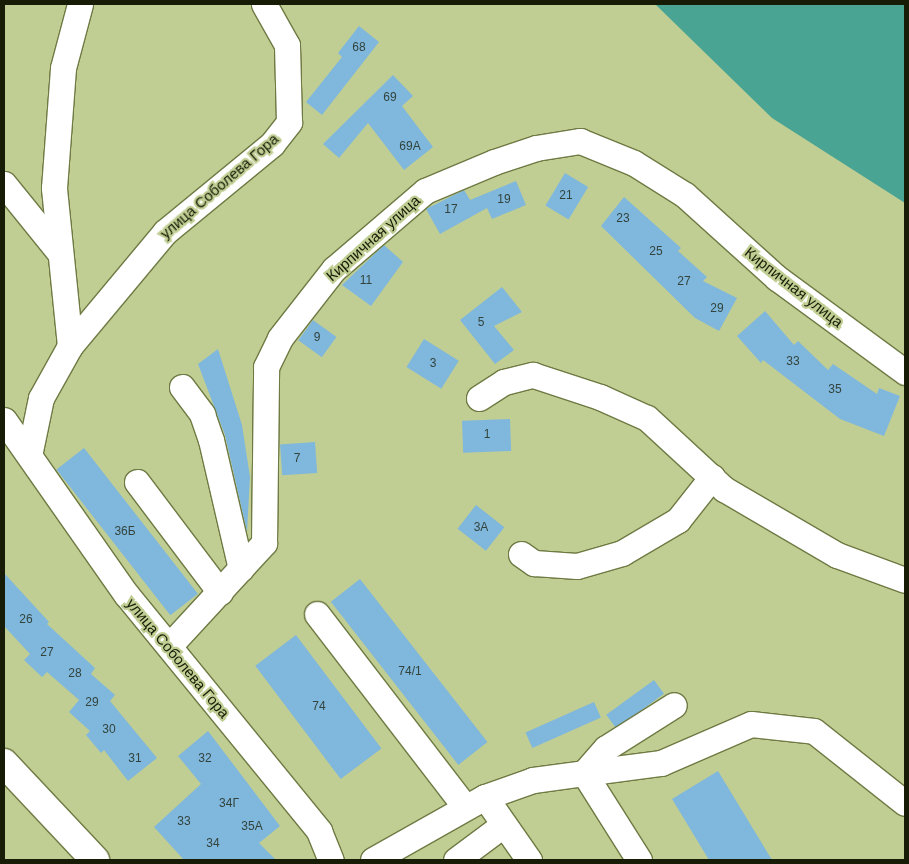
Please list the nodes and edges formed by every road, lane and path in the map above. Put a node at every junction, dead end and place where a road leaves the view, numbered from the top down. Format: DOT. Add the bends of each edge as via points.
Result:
graph roads {
  1 [pos="80,4"];
  2 [pos="264,4"];
  3 [pos="4,184"];
  4 [pos="58,252"];
  5 [pos="70,346"];
  6 [pos="905,372"];
  7 [pos="182,387"];
  8 [pos="479,398"];
  9 [pos="4,420"];
  10 [pos="30,451"];
  11 [pos="712,478"];
  12 [pos="137,482"];
  13 [pos="521,554"];
  14 [pos="241,569"];
  15 [pos="905,580"];
  16 [pos="220,592"];
  17 [pos="317,614"];
  18 [pos="170,646"];
  19 [pos="674,705"];
  20 [pos="4,763"];
  21 [pos="584,773"];
  22 [pos="475,802"];
  23 [pos="905,803"];
  24 [pos="503,825"];
  25 [pos="95,860"];
  26 [pos="331,860"];
  27 [pos="373,860"];
  28 [pos="456,860"];
  29 [pos="529,860"];
  30 [pos="640,860"];
  1 -- 4 [label="street" via="63,68 57,125 54,188"];
  2 -- 5 [label="street, улица Соболева Гора" via="287,45 289,122 272,144 165,232"];
  3 -- 4 [label="street"];
  4 -- 5 [label="street"];
  5 -- 10 [label="street, улица Соболева Гора" via="41,398"];
  6 -- 14 [label="street, Кирпичная улица" via="776,278 685,195 634,163 580,141 536,148 425,191 334,269 280,338 266,367 264,543"];
  7 -- 14 [label="street" via="202,414 211,440"];
  8 -- 11 [label="street" via="504,382 533,375 600,397 647,418"];
  9 -- 10 [label="street, улица Соболева Гора"];
  10 -- 18 [label="street, улица Соболева Гора" via="50,492 126,594"];
  11 -- 13 [label="street" via="678,520 622,553 577,566 534,564"];
  11 -- 15 [label="street" via="837,555"];
  12 -- 16 [label="street"];
  14 -- 16 [label="street, Кирпичная улица"];
  16 -- 18 [label="street, Кирпичная улица"];
  17 -- 22 [label="street"];
  18 -- 26 [label="street, улица Соболева Гора" via="319,831"];
  19 -- 21 [label="street" via="606,748"];
  20 -- 25 [label="main road"];
  21 -- 22 [label="street" via="533,780"];
  21 -- 23 [label="street" via="661,763 751,724 814,731"];
  21 -- 30 [label="street"];
  22 -- 24 [label="street"];
  22 -- 27 [label="street"];
  24 -- 28 [label="street"];
  24 -- 29 [label="street"];
}
